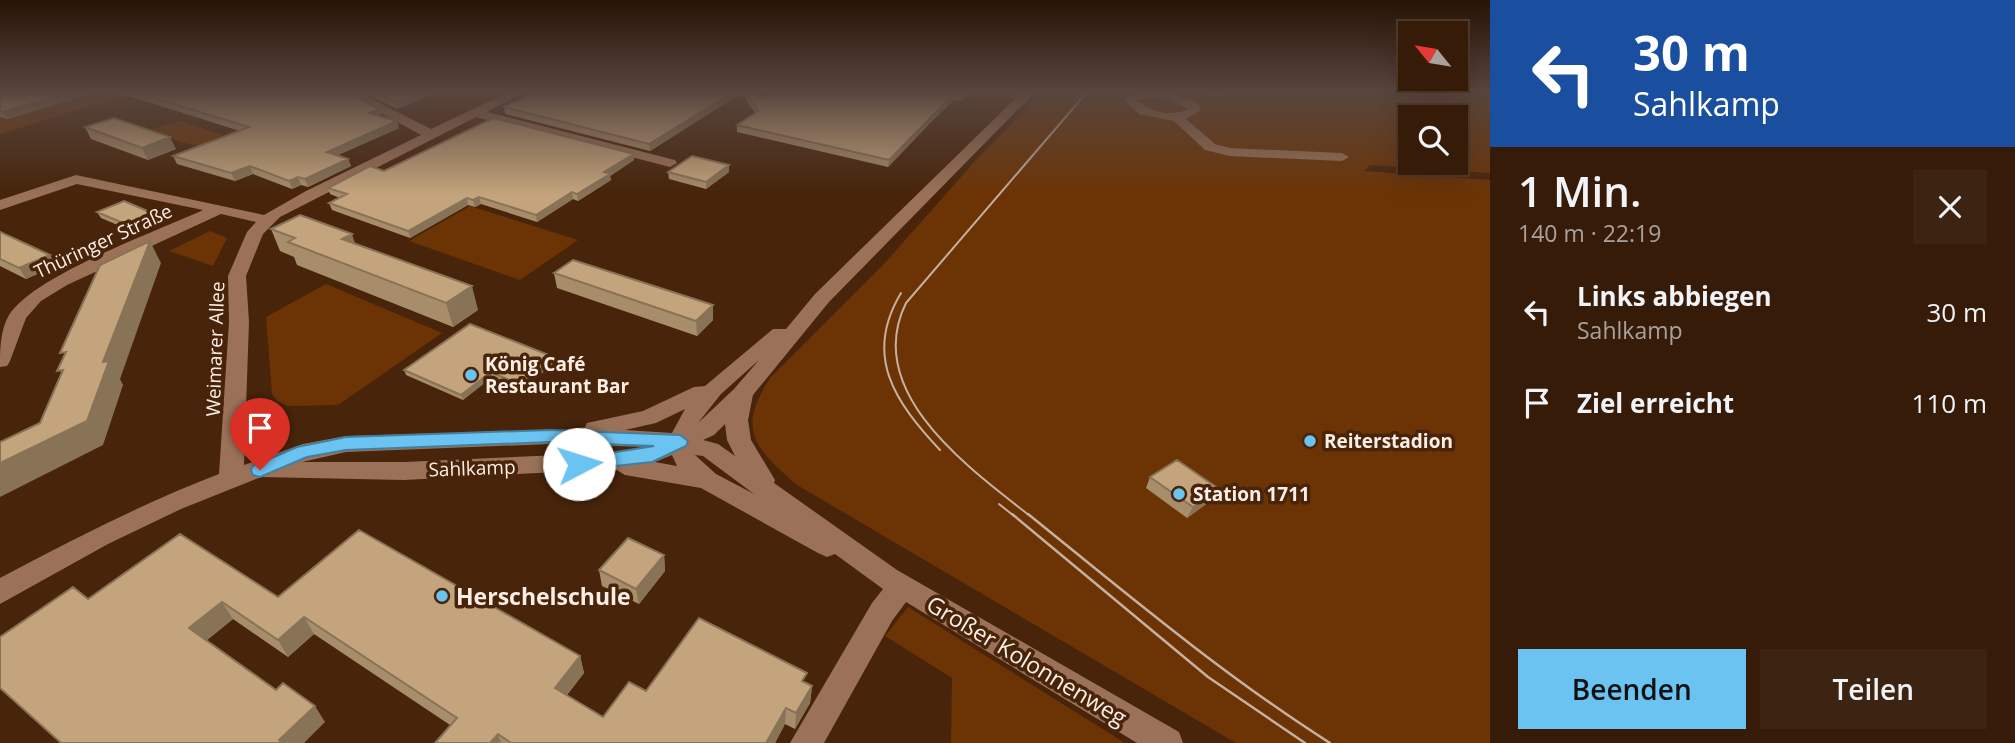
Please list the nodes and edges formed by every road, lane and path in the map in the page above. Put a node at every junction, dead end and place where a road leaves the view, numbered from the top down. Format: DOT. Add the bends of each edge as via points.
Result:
graph roads {
  1 [pos="414,126"];
  2 [pos="447,126"];
  3 [pos="524,126"];
  4 [pos="995,126"];
  5 [pos="1187,126"];
  6 [pos="430,134"];
  7 [pos="1342,157"];
  8 [pos="670,163"];
  9 [pos="0,205"];
  10 [pos="219,209"];
  11 [pos="266,220"];
  12 [pos="0,361"];
  13 [pos="735,386"];
  14 [pos="550,436"];
  15 [pos="680,441"];
  16 [pos="604,463"];
  17 [pos="260,470"];
  18 [pos="231,477"];
  19 [pos="708,480"];
  20 [pos="774,496"];
  21 [pos="894,582"];
  22 [pos="0,592"];
  23 [pos="806,743"];
  24 [pos="1167,743"];
  1 -- 6 [label="street"];
  2 -- 6 [label="street, Weimarer Allee"];
  3 -- 8 [label="street"];
  4 -- 13 [label="street, Sahlkamp"];
  5 -- 7 [label="street" via="1210,147 1230,152"];
  6 -- 11 [label="street, Weimarer Allee"];
  9 -- 10 [label="street, Thüringer Straße" via="76,179"];
  10 -- 11 [label="street, Thüringer Straße"];
  10 -- 12 [label="street, Thüringer Straße" via="34,297 18,317"];
  11 -- 18 [label="street, Weimarer Allee" via="255,232 237,276"];
  13 -- 14 [label="street, Sahlkamp" via="692,398 648,418"];
  13 -- 15 [label="street, Sahlkamp" via="706,429"];
  13 -- 20 [label="street" via="737,436"];
  14 -- 15 [label="street, Sahlkamp"];
  14 -- 17 [label="street, Sahlkamp" via="346,444 303,452"];
  15 -- 16 [label="street, Sahlkamp" via="652,455"];
  15 -- 19 [label="street, Großer Kolonnenweg" via="683,457"];
  15 -- 20 [label="street, Großer Kolonnenweg" via="719,455"];
  16 -- 17 [label="street, Sahlkamp" via="404,471"];
  16 -- 19 [label="street, Großer Kolonnenweg"];
  17 -- 18 [label="street, Sahlkamp"];
  18 -- 22 [label="street, Sahlkamp" via="99,537"];
  19 -- 21 [label="street, Großer Kolonnenweg"];
  20 -- 21 [label="street, Großer Kolonnenweg"];
  21 -- 23 [label="street" via="882,612"];
  21 -- 24 [label="street, Großer Kolonnenweg"];
}
